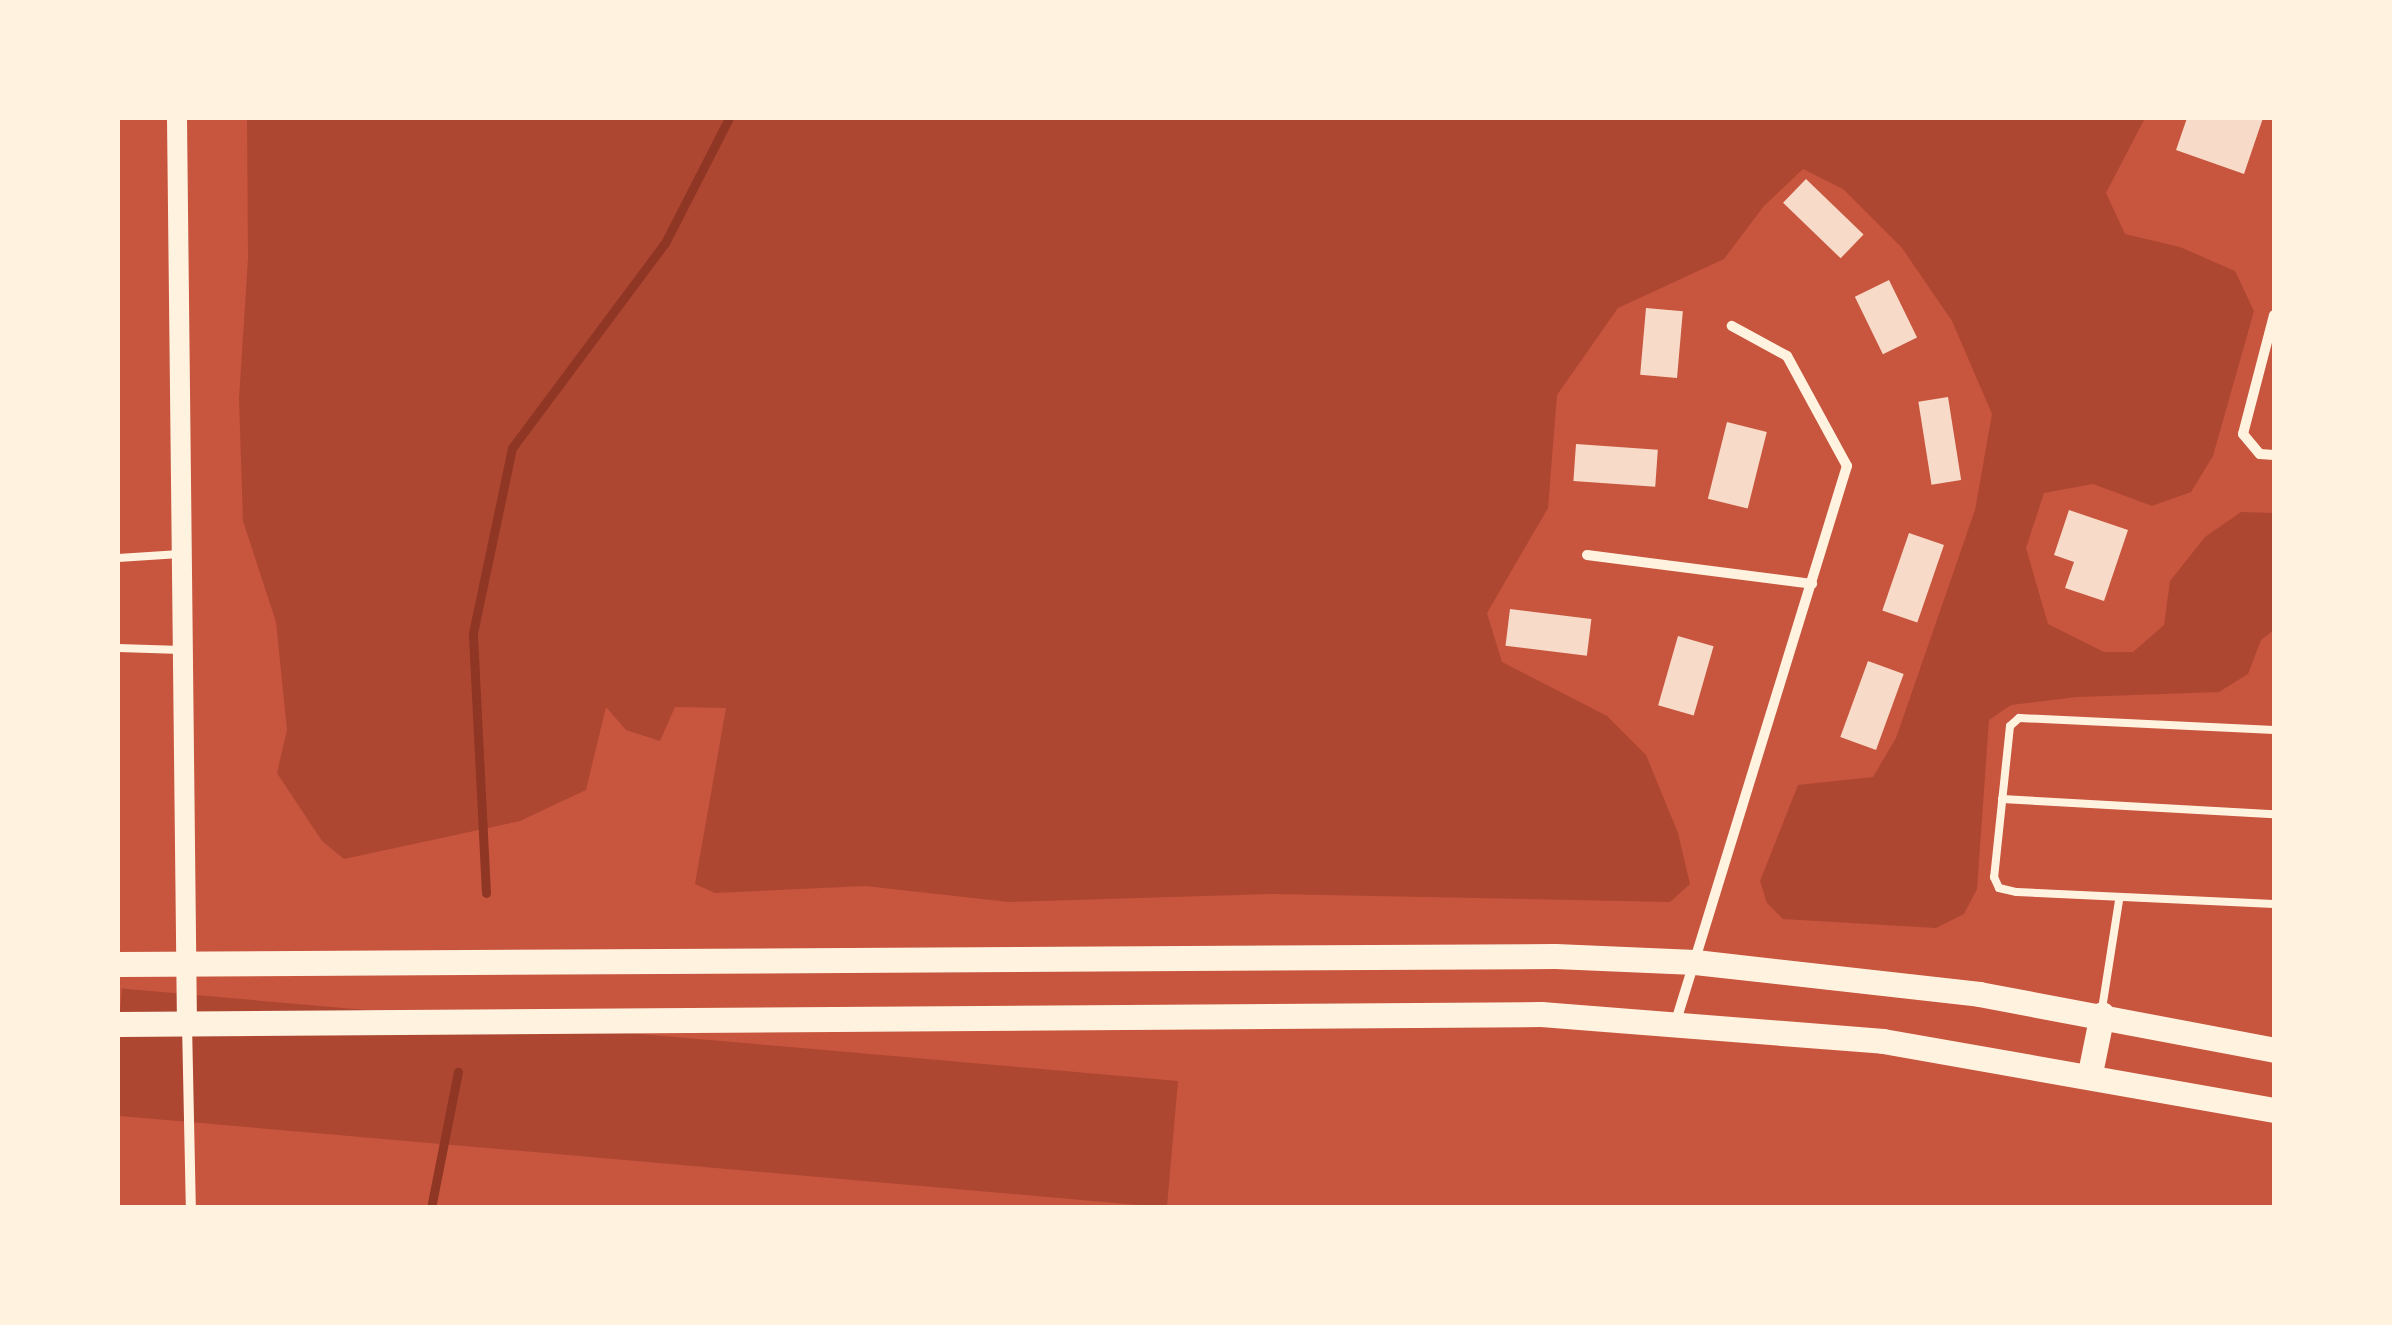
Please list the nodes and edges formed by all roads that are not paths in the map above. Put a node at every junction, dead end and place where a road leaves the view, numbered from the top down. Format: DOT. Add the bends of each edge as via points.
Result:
graph roads {
  1 [pos="176,118"];
  2 [pos="2274,315"];
  3 [pos="1732,326"];
  4 [pos="2274,455"];
  5 [pos="180,554"];
  6 [pos="1587,555"];
  7 [pos="118,558"];
  8 [pos="1812,584"];
  9 [pos="118,648"];
  10 [pos="181,650"];
  11 [pos="2274,730"];
  12 [pos="2002,799"];
  13 [pos="2274,814"];
  14 [pos="2120,900"];
  15 [pos="2274,904"];
  16 [pos="1695,962"];
  17 [pos="186,963"];
  18 [pos="118,964"];
  19 [pos="2102,1014"];
  20 [pos="1676,1021"];
  21 [pos="118,1024"];
  22 [pos="187,1024"];
  23 [pos="2274,1050"];
  24 [pos="2090,1073"];
  25 [pos="2274,1110"];
  26 [pos="191,1208"];
  1 -- 5 [label="main road"];
  2 -- 4 [label="street" via="2243,434 2260,454"];
  3 -- 8 [label="street" via="1787,356 1847,466"];
  5 -- 7 [label="lane"];
  5 -- 10 [label="main road"];
  6 -- 8 [label="street"];
  8 -- 16 [label="street"];
  9 -- 10 [label="lane"];
  10 -- 17 [label="main road"];
  11 -- 12 [label="lane" via="2019,718 2010,726"];
  12 -- 13 [label="lane"];
  12 -- 14 [label="lane" via="1998,888"];
  14 -- 15 [label="lane"];
  14 -- 19 [label="lane"];
  16 -- 17 [label="highway" via="1418,954"];
  16 -- 19 [label="highway"];
  16 -- 20 [label="street"];
  17 -- 18 [label="highway"];
  17 -- 22 [label="main road"];
  19 -- 23 [label="highway"];
  19 -- 24 [label="highway"];
  20 -- 22 [label="highway" via="1394,1012"];
  20 -- 24 [label="highway" via="1883,1041"];
  21 -- 22 [label="highway"];
  22 -- 26 [label="street"];
  24 -- 25 [label="highway"];
}
